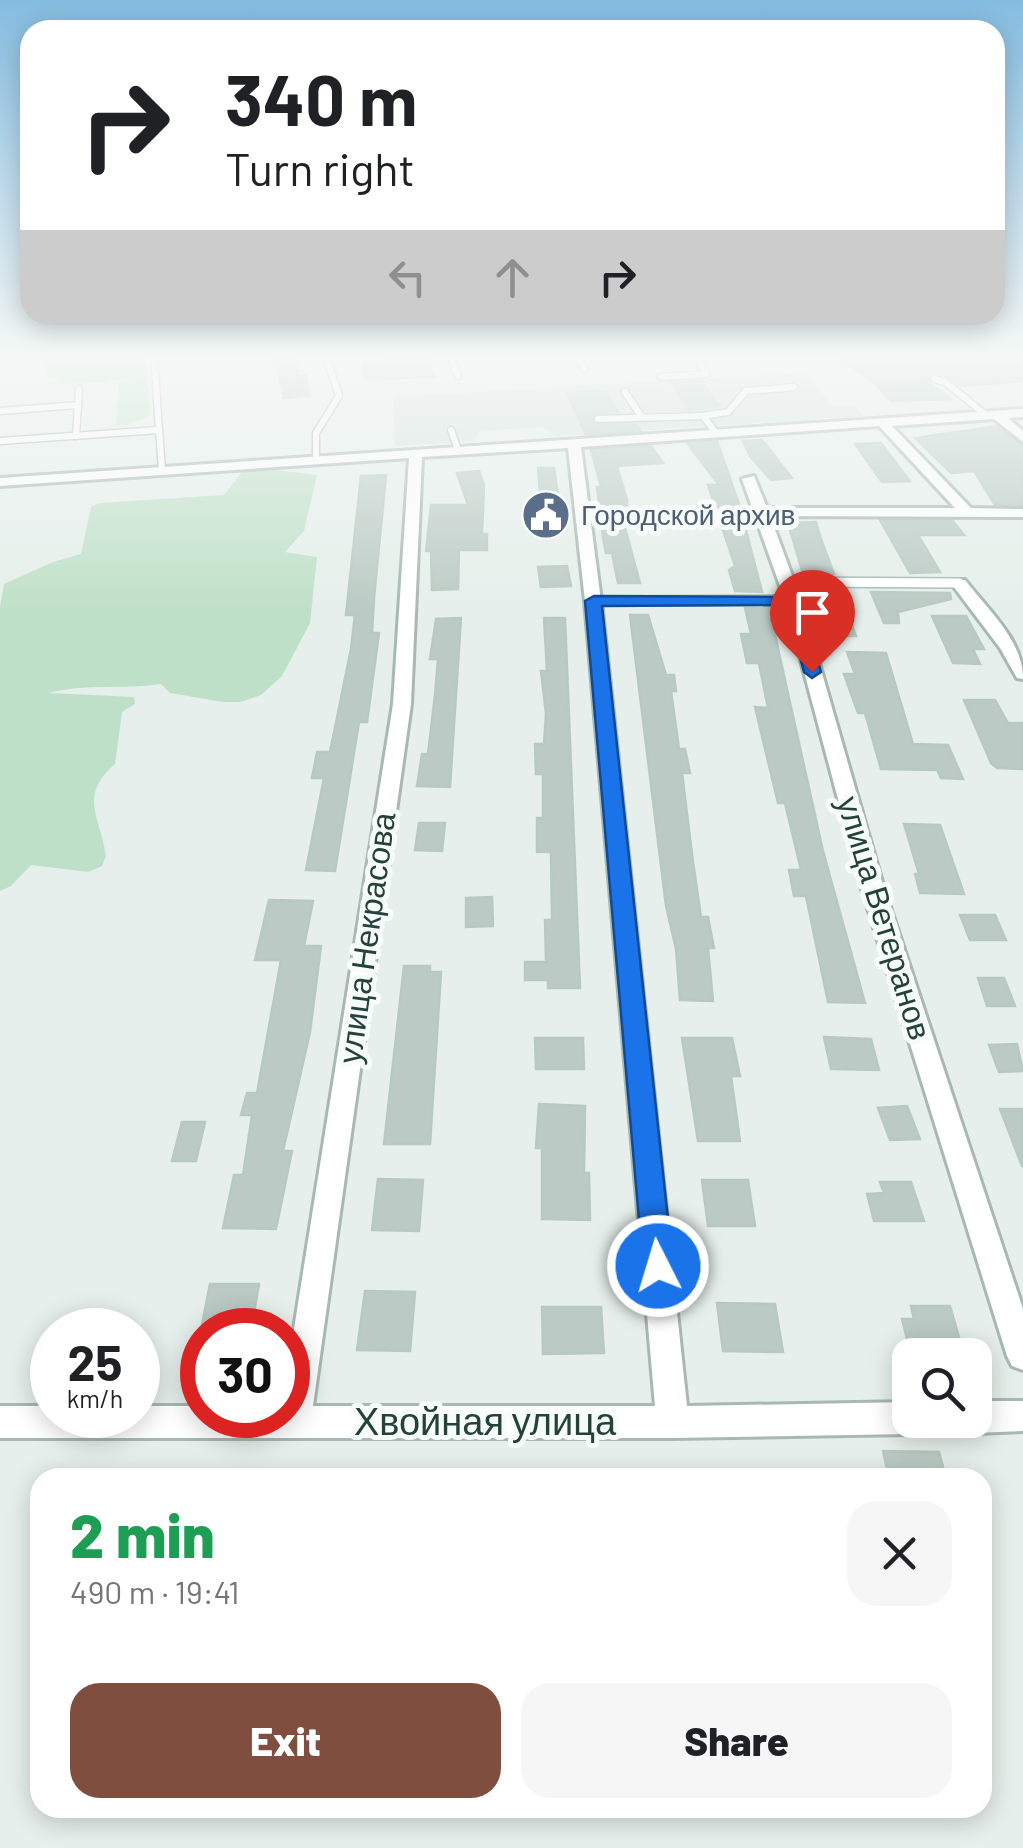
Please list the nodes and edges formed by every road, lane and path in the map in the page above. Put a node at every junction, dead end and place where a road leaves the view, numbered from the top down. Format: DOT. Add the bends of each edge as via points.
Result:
graph roads {
  1 [pos="35,439"];
  2 [pos="160,439"];
  3 [pos="316,439"];
  4 [pos="454,439"];
  5 [pos="618,439"];
  6 [pos="898,439"];
  7 [pos="0,442"];
  8 [pos="574,442"];
  9 [pos="458,450"];
  10 [pos="416,452"];
  11 [pos="316,460"];
  12 [pos="162,470"];
  13 [pos="749,479"];
  14 [pos="0,482"];
  15 [pos="762,512"];
  16 [pos="967,513"];
  17 [pos="1023,513"];
  18 [pos="958,583"];
  19 [pos="790,591"];
  20 [pos="594,601"];
  21 [pos="1023,674"];
  22 [pos="310,1321"];
  23 [pos="1023,1356"];
  24 [pos="992,1416"];
  25 [pos="1023,1416"];
  26 [pos="892,1418"];
  27 [pos="0,1422"];
  28 [pos="180,1422"];
  29 [pos="310,1422"];
  30 [pos="673,1422"];
  1 -- 7 [label="lane"];
  2 -- 12 [label="lane"];
  3 -- 11 [label="lane"];
  4 -- 9 [label="lane"];
  5 -- 8 [label="street"];
  6 -- 16 [label="street"];
  8 -- 9 [label="street"];
  8 -- 20 [label="street"];
  9 -- 10 [label="street"];
  10 -- 11 [label="street"];
  10 -- 22 [label="street, улица Некрасова" via="402,704"];
  11 -- 12 [label="street"];
  12 -- 14 [label="street"];
  13 -- 15 [label="street, улица Ветеранов"];
  15 -- 16 [label="street"];
  15 -- 19 [label="street, улица Ветеранов"];
  16 -- 17 [label="street"];
  18 -- 19 [label="lane"];
  18 -- 21 [label="street"];
  19 -- 20 [label="lane"];
  19 -- 23 [label="street, улица Ветеранов" via="873,889"];
  20 -- 30 [label="street"];
  24 -- 25 [label="street"];
  26 -- 30 [label="street, Хвойная улица"];
  27 -- 28 [label="street, Хвойная улица"];
  29 -- 30 [label="street, Хвойная улица"];
}
